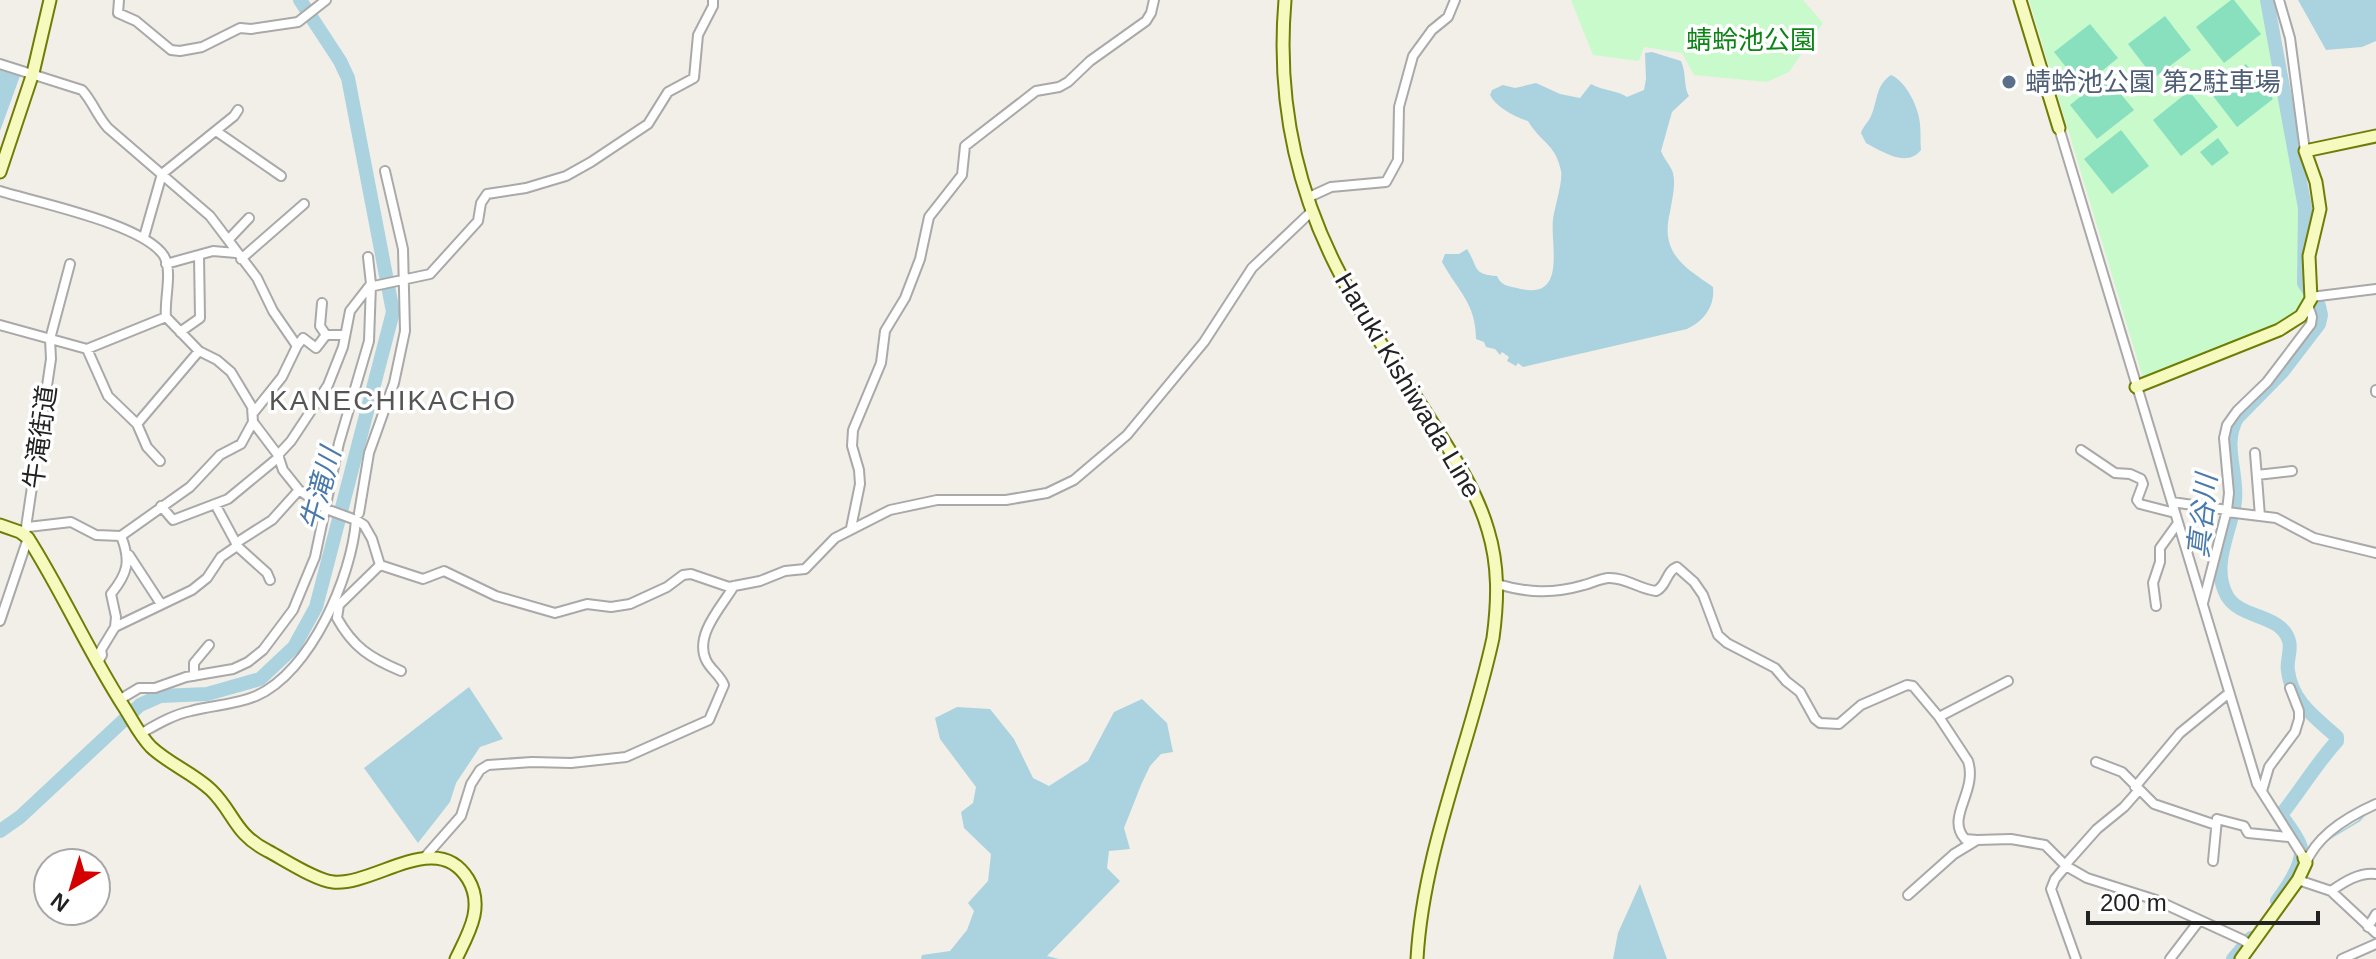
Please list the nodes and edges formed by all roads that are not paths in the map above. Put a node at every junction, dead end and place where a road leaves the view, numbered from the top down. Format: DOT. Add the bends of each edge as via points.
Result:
graph roads {
  1 [pos="50,0"];
  2 [pos="119,0"];
  3 [pos="326,0"];
  4 [pos="713,0"];
  5 [pos="1154,0"];
  6 [pos="1285,0"];
  7 [pos="1455,0"];
  8 [pos="2020,0"];
  9 [pos="2279,0"];
  10 [pos="0,64"];
  11 [pos="33,73"];
  12 [pos="238,110"];
  13 [pos="2059,128"];
  14 [pos="216,131"];
  15 [pos="2376,136"];
  16 [pos="2305,151"];
  17 [pos="385,171"];
  18 [pos="0,172"];
  19 [pos="162,174"];
  20 [pos="281,176"];
  21 [pos="0,191"];
  22 [pos="1307,198"];
  23 [pos="304,204"];
  24 [pos="1312,211"];
  25 [pos="249,218"];
  26 [pos="144,237"];
  27 [pos="229,239"];
  28 [pos="199,255"];
  29 [pos="239,256"];
  30 [pos="368,257"];
  31 [pos="70,264"];
  32 [pos="166,264"];
  33 [pos="403,280"];
  34 [pos="373,285"];
  35 [pos="2376,289"];
  36 [pos="2310,301"];
  37 [pos="322,303"];
  38 [pos="166,317"];
  39 [pos="0,325"];
  40 [pos="180,332"];
  41 [pos="326,335"];
  42 [pos="345,335"];
  43 [pos="50,339"];
  44 [pos="297,346"];
  45 [pos="87,349"];
  46 [pos="199,351"];
  47 [pos="2136,387"];
  48 [pos="254,417"];
  49 [pos="137,424"];
  50 [pos="2081,450"];
  51 [pos="2255,453"];
  52 [pos="279,456"];
  53 [pos="160,461"];
  54 [pos="2292,471"];
  55 [pos="2257,475"];
  56 [pos="299,490"];
  57 [pos="2172,502"];
  58 [pos="215,504"];
  59 [pos="161,506"];
  60 [pos="328,510"];
  61 [pos="2227,511"];
  62 [pos="2175,513"];
  63 [pos="354,516"];
  64 [pos="2260,516"];
  65 [pos="2178,523"];
  66 [pos="0,525"];
  67 [pos="851,528"];
  68 [pos="27,533"];
  69 [pos="121,536"];
  70 [pos="237,544"];
  71 [pos="2376,553"];
  72 [pos="128,554"];
  73 [pos="380,565"];
  74 [pos="270,580"];
  75 [pos="1497,584"];
  76 [pos="734,586"];
  77 [pos="161,604"];
  78 [pos="2202,604"];
  79 [pos="2156,606"];
  80 [pos="0,621"];
  81 [pos="115,627"];
  82 [pos="209,645"];
  83 [pos="97,665"];
  84 [pos="401,671"];
  85 [pos="194,676"];
  86 [pos="2008,681"];
  87 [pos="2290,688"];
  88 [pos="2229,693"];
  89 [pos="121,702"];
  90 [pos="1939,717"];
  91 [pos="138,730"];
  92 [pos="2096,762"];
  93 [pos="2137,789"];
  94 [pos="2261,792"];
  95 [pos="2376,804"];
  96 [pos="2216,825"];
  97 [pos="2289,837"];
  98 [pos="1977,840"];
  99 [pos="2302,857"];
  100 [pos="424,858"];
  101 [pos="2213,861"];
  102 [pos="2065,866"];
  103 [pos="2376,874"];
  104 [pos="2298,880"];
  105 [pos="2331,891"];
  106 [pos="1908,895"];
  107 [pos="2376,914"];
  108 [pos="2199,921"];
  109 [pos="2372,930"];
  110 [pos="2376,944"];
  111 [pos="2251,946"];
  112 [pos="456,959"];
  113 [pos="1417,959"];
  114 [pos="2076,959"];
  115 [pos="2170,959"];
  116 [pos="2241,959"];
  117 [pos="2342,959"];
  1 -- 11 [label="street"];
  2 -- 3 [label="street" via="118,13 180,51 202,47 240,28 298,22"];
  4 -- 33 [label="street" via="698,35 694,78 668,92 648,124 566,176 487,194 478,221 446,259 430,274"];
  5 -- 67 [label="street" via="1146,21 1068,82 1036,91 965,146 962,175 929,217 920,259 885,331 881,363 853,430 860,484"];
  6 -- 22 [label="street, Haruki Kishiwada Line" via="1285,94"];
  7 -- 22 [label="street" via="1448,17 1413,56 1399,107 1398,160 1386,182 1331,187"];
  8 -- 13 [label="street"];
  9 -- 16 [label="street" via="2290,38"];
  10 -- 11 [label="street"];
  11 -- 18 [label="street"];
  11 -- 19 [label="street" via="82,90 98,117"];
  12 -- 14 [label="street"];
  13 -- 47 [label="street"];
  14 -- 19 [label="street"];
  14 -- 20 [label="street"];
  15 -- 16 [label="street"];
  16 -- 36 [label="street" via="2320,209 2309,256"];
  17 -- 33 [label="street" via="403,249"];
  19 -- 26 [label="street"];
  19 -- 27 [label="street" via="199,204"];
  21 -- 26 [label="street"];
  22 -- 24 [label="street, Haruki Kishiwada Line"];
  23 -- 29 [label="street"];
  24 -- 67 [label="street" via="1252,268 1204,342 1127,435 1074,480 1047,493 1006,500 909,504"];
  24 -- 75 [label="street, Haruki Kishiwada Line" via="1355,300 1467,477 1489,531"];
  25 -- 27 [label="street"];
  26 -- 32 [label="street"];
  27 -- 29 [label="street"];
  28 -- 29 [label="street" via="213,251"];
  28 -- 32 [label="street"];
  28 -- 40 [label="street" via="200,318"];
  29 -- 44 [label="street"];
  30 -- 34 [label="street"];
  31 -- 43 [label="street, 牛滝街道"];
  32 -- 38 [label="street"];
  33 -- 34 [label="street"];
  33 -- 63 [label="street" via="401,358"];
  34 -- 42 [label="street" via="350,311"];
  34 -- 60 [label="street" via="369,341 339,443"];
  35 -- 36 [label="street"];
  36 -- 47 [label="street" via="2293,323"];
  36 -- 61 [label="street" via="2311,324 2227,425"];
  37 -- 41 [label="street" via="320,326"];
  38 -- 40 [label="street"];
  38 -- 45 [label="street"];
  39 -- 43 [label="street"];
  40 -- 46 [label="street"];
  41 -- 42 [label="street"];
  41 -- 44 [label="street" via="316,348 303,338"];
  42 -- 52 [label="street" via="328,385"];
  43 -- 45 [label="street"];
  43 -- 68 [label="street, 牛滝街道"];
  44 -- 48 [label="street"];
  45 -- 49 [label="street" via="108,396"];
  46 -- 48 [label="street" via="231,372"];
  46 -- 49 [label="street"];
  47 -- 57 [label="street"];
  48 -- 52 [label="street"];
  48 -- 59 [label="street" via="241,444 220,455 190,487"];
  49 -- 53 [label="street"];
  50 -- 62 [label="street" via="2115,473 2141,479 2140,504"];
  51 -- 55 [label="street"];
  52 -- 56 [label="street"];
  52 -- 58 [label="street"];
  54 -- 55 [label="street"];
  55 -- 64 [label="street"];
  56 -- 60 [label="street"];
  56 -- 70 [label="street" via="272,520"];
  57 -- 61 [label="street"];
  57 -- 62 [label="street"];
  58 -- 59 [label="street" via="173,520"];
  58 -- 70 [label="street"];
  59 -- 69 [label="street"];
  60 -- 63 [label="street"];
  60 -- 85 [label="street" via="315,557 280,630 248,662"];
  61 -- 64 [label="street"];
  61 -- 78 [label="street"];
  62 -- 65 [label="street"];
  63 -- 73 [label="street" via="372,539"];
  63 -- 91 [label="street" via="354,544 340,585 290,671 258,695"];
  64 -- 71 [label="street" via="2276,518 2314,538"];
  65 -- 78 [label="street"];
  65 -- 79 [label="street" via="2160,548 2153,583"];
  66 -- 68 [label="street"];
  67 -- 76 [label="street" via="805,569"];
  68 -- 69 [label="street" via="71,522 96,535"];
  68 -- 80 [label="street, 牛滝街道"];
  68 -- 83 [label="street"];
  69 -- 72 [label="street"];
  70 -- 74 [label="street"];
  70 -- 77 [label="street" via="192,590"];
  72 -- 77 [label="street"];
  72 -- 81 [label="street" via="126,569 111,594"];
  73 -- 76 [label="street" via="423,579 444,571 496,596 555,613 587,604 630,604 683,575"];
  73 -- 84 [label="street" via="339,605 337,618 365,654"];
  75 -- 90 [label="street" via="1539,593 1607,578 1656,591 1677,567 1703,595 1718,635 1775,668 1800,692 1820,723 1839,724 1861,705 1907,685 1920,692"];
  75 -- 113 [label="street, Haruki Kishiwada Line" via="1490,654 1434,855"];
  76 -- 100 [label="street" via="703,641 706,661 724,685 709,720 626,757 488,765 471,784 461,816"];
  77 -- 81 [label="street"];
  78 -- 88 [label="street"];
  81 -- 83 [label="street"];
  82 -- 85 [label="street" via="194,663"];
  83 -- 89 [label="street"];
  85 -- 89 [label="street" via="139,688"];
  86 -- 90 [label="street"];
  87 -- 94 [label="street" via="2299,719 2269,767"];
  88 -- 93 [label="street" via="2180,733"];
  88 -- 94 [label="street"];
  89 -- 91 [label="street"];
  90 -- 98 [label="street" via="1968,761 1967,798 1957,820 1965,839"];
  91 -- 100 [label="street" via="163,757 209,788 244,836 314,875 348,881"];
  92 -- 93 [label="street" via="2122,772"];
  93 -- 96 [label="street" via="2154,804"];
  93 -- 102 [label="street"];
  94 -- 97 [label="street"];
  95 -- 99 [label="street"];
  96 -- 97 [label="street" via="2217,819 2244,826 2248,833"];
  96 -- 101 [label="street"];
  97 -- 99 [label="street"];
  98 -- 102 [label="street" via="2045,845"];
  98 -- 106 [label="street"];
  99 -- 104 [label="street"];
  100 -- 112 [label="street" via="454,865 473,888 473,922"];
  102 -- 108 [label="street"];
  102 -- 114 [label="street" via="2051,889"];
  103 -- 105 [label="street" via="2345,881"];
  104 -- 105 [label="street"];
  104 -- 111 [label="street"];
  105 -- 109 [label="street"];
  107 -- 109 [label="street"];
  108 -- 111 [label="street"];
  108 -- 115 [label="street"];
  110 -- 117 [label="street"];
  111 -- 116 [label="street"];
}
